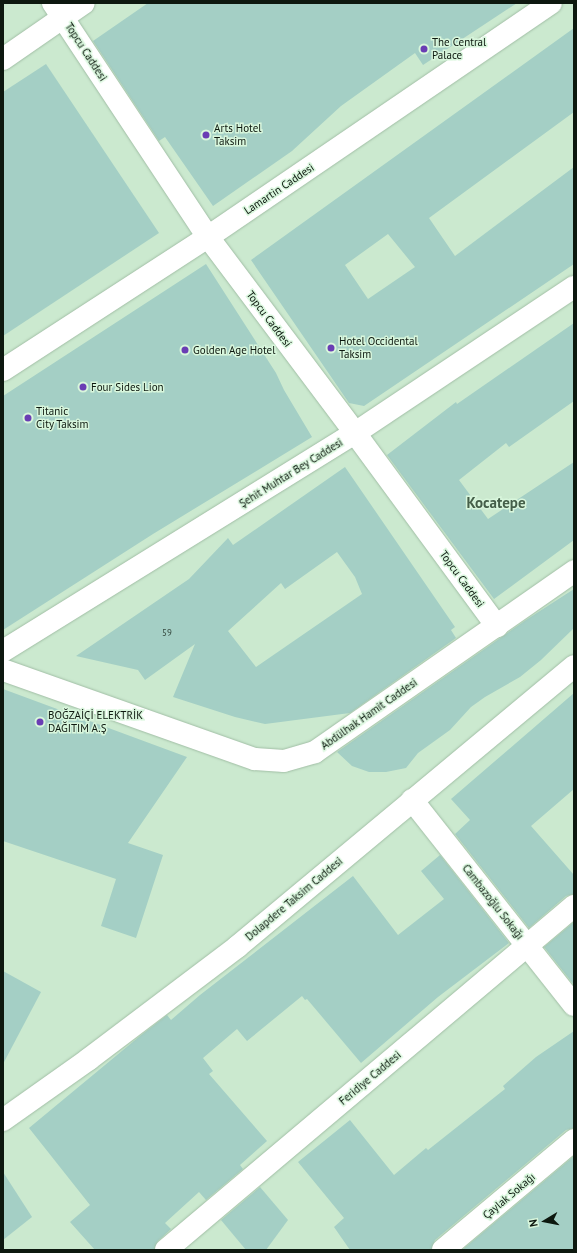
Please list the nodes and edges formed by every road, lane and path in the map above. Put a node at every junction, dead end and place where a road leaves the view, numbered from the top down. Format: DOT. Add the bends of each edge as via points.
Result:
graph roads {
  1 [pos="84,3"];
  2 [pos="551,3"];
  3 [pos="58,10"];
  4 [pos="3,59"];
  5 [pos="208,237"];
  6 [pos="574,287"];
  7 [pos="3,370"];
  8 [pos="355,433"];
  9 [pos="574,571"];
  10 [pos="496,626"];
  11 [pos="3,651"];
  12 [pos="574,666"];
  13 [pos="3,670"];
  14 [pos="412,800"];
  15 [pos="574,906"];
  16 [pos="527,945"];
  17 [pos="574,1005"];
  18 [pos="3,1120"];
  19 [pos="574,1140"];
  20 [pos="166,1250"];
  21 [pos="443,1250"];
  1 -- 3 [label="street"];
  2 -- 5 [label="street, Lamartin Caddesi"];
  3 -- 4 [label="street"];
  3 -- 5 [label="street, Topcu Caddesi"];
  5 -- 7 [label="street, Lamartin Caddesi"];
  5 -- 8 [label="street, Topcu Caddesi"];
  6 -- 8 [label="street, Şehit Muhtar Bey Caddesi"];
  8 -- 10 [label="street, Topcu Caddesi"];
  8 -- 11 [label="street, Şehit Muhtar Bey Caddesi"];
  9 -- 10 [label="street, Abdülhak Hamit Caddesi"];
  10 -- 13 [label="street, Abdülhak Hamit Caddesi" via="315,752 284,762 255,760"];
  12 -- 14 [label="street, Dolapdere Taksim Caddesi"];
  14 -- 16 [label="street, Cambazoğlu Sokağı"];
  14 -- 18 [label="street, Dolapdere Taksim Caddesi" via="237,947 89,1059"];
  15 -- 16 [label="street, Feridiye Caddesi"];
  16 -- 17 [label="street, Cambazoğlu Sokağı"];
  16 -- 20 [label="street, Feridiye Caddesi"];
  19 -- 21 [label="street, Çaylak Sokağı"];
}
